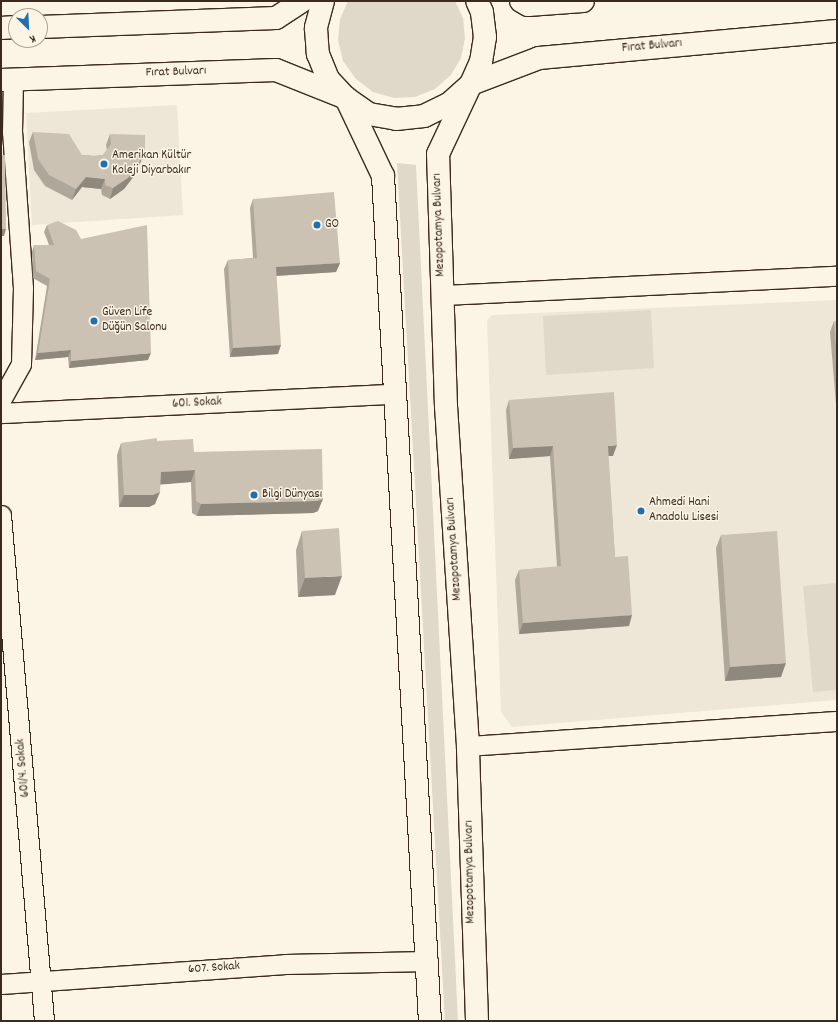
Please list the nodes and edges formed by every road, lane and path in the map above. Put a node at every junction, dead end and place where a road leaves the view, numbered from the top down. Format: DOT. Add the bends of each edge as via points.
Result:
graph roads {
  1 [pos="302,1"];
  2 [pos="323,1"];
  3 [pos="477,1"];
  4 [pos="521,1"];
  5 [pos="583,1"];
  6 [pos="48,27"];
  7 [pos="837,31"];
  8 [pos="7,80"];
  9 [pos="471,84"];
  10 [pos="346,98"];
  11 [pos="837,276"];
  12 [pos="443,295"];
  13 [pos="394,394"];
  14 [pos="1,400"];
  15 [pos="1,413"];
  16 [pos="1,515"];
  17 [pos="837,721"];
  18 [pos="468,746"];
  19 [pos="428,961"];
  20 [pos="42,981"];
  21 [pos="1,984"];
  22 [pos="44,1021"];
  23 [pos="430,1021"];
  24 [pos="477,1021"];
  1 -- 6 [label="main road" via="276,18"];
  2 -- 10 [label="main road" via="316,28 318,54 328,79"];
  3 -- 9 [label="main road, Mezopotamya Bulvarı" via="482,12 485,37 480,62"];
  4 -- 5 [label="main road" via="528,5"];
  7 -- 9 [label="main road, Fırat Bulvarı" via="539,58"];
  8 -- 10 [label="main road, Fırat Bulvarı" via="276,70"];
  8 -- 14 [label="street" via="23,288 21,364"];
  9 -- 10 [label="main road" via="449,104 424,116 410,118 396,119 369,114"];
  9 -- 12 [label="main road, Mezopotamya Bulvarı" via="438,154"];
  10 -- 13 [label="main road" via="382,176"];
  11 -- 12 [label="street"];
  12 -- 18 [label="main road, Mezopotamya Bulvarı" via="446,407"];
  13 -- 15 [label="street, 601. Sokak"];
  13 -- 19 [label="main road"];
  16 -- 20 [label="street, 601/4. Sokak"];
  17 -- 18 [label="street"];
  18 -- 24 [label="main road, Mezopotamya Bulvarı"];
  19 -- 20 [label="street, 607. Sokak" via="285,964"];
  19 -- 23 [label="main road"];
  20 -- 21 [label="street, 607. Sokak"];
  20 -- 22 [label="street, 601/4. Sokak"];
}
